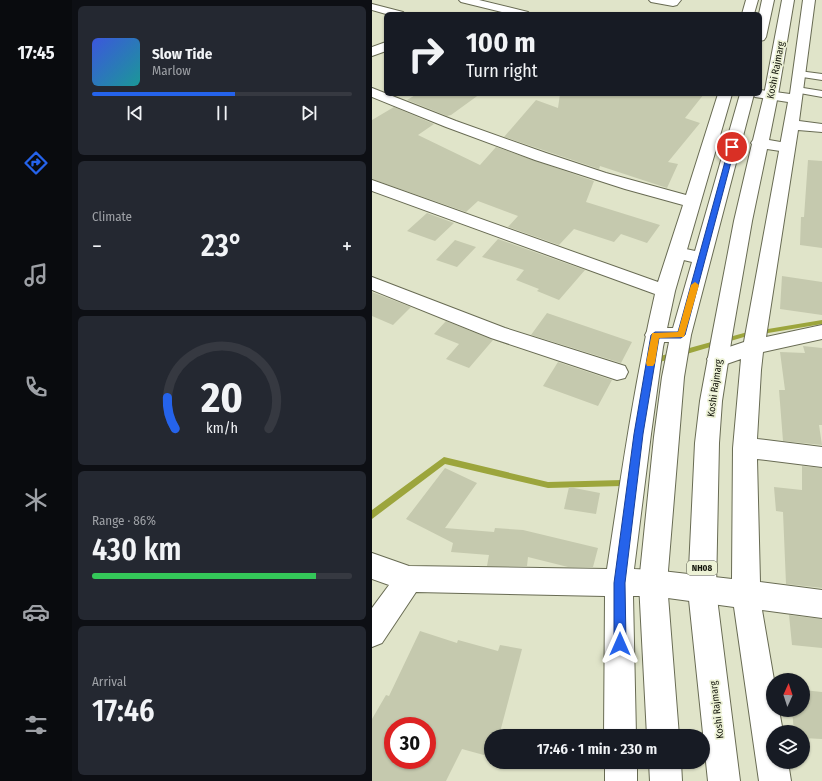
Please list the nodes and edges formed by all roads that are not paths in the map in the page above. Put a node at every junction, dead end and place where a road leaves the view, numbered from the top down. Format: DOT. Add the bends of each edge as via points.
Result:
graph roads {
  1 [pos="465,0"];
  2 [pos="655,0"];
  3 [pos="675,0"];
  4 [pos="752,0"];
  5 [pos="768,0"];
  6 [pos="788,0"];
  7 [pos="809,0"];
  8 [pos="822,2"];
  9 [pos="372,7"];
  10 [pos="391,12"];
  11 [pos="516,12"];
  12 [pos="749,12"];
  13 [pos="762,28"];
  14 [pos="384,47"];
  15 [pos="372,52"];
  16 [pos="799,74"];
  17 [pos="822,77"];
  18 [pos="372,92"];
  19 [pos="797,94"];
  20 [pos="822,94"];
  21 [pos="765,95"];
  22 [pos="724,96"];
  23 [pos="746,96"];
  24 [pos="790,125"];
  25 [pos="822,128"];
  26 [pos="759,143"];
  27 [pos="787,146"];
  28 [pos="372,185"];
  29 [pos="692,202"];
  30 [pos="676,254"];
  31 [pos="702,258"];
  32 [pos="372,283"];
  33 [pos="665,291"];
  34 [pos="822,332"];
  35 [pos="755,338"];
  36 [pos="654,341"];
  37 [pos="679,345"];
  38 [pos="719,349"];
  39 [pos="617,372"];
  40 [pos="745,448"];
  41 [pos="822,458"];
  42 [pos="372,566"];
  43 [pos="409,579"];
  44 [pos="619,583"];
  45 [pos="653,583"];
  46 [pos="702,590"];
  47 [pos="746,595"];
  48 [pos="822,604"];
  49 [pos="372,633"];
  50 [pos="620,729"];
  51 [pos="663,729"];
  52 [pos="621,769"];
  53 [pos="665,769"];
  54 [pos="621,781"];
  55 [pos="666,781"];
  56 [pos="724,781"];
  57 [pos="775,781"];
  1 -- 11 [label="street"];
  2 -- 3 [label="street" via="673,3"];
  4 -- 12 [label="street"];
  5 -- 13 [label="street, Koshi Rajmarg"];
  6 -- 21 [label="street, Koshi Rajmarg / NH08"];
  7 -- 8 [label="street"];
  7 -- 16 [label="street"];
  9 -- 10 [label="street"];
  14 -- 15 [label="street"];
  16 -- 17 [label="lane"];
  16 -- 19 [label="street"];
  18 -- 29 [label="street" via="537,156 641,189"];
  19 -- 20 [label="lane"];
  19 -- 21 [label="street"];
  19 -- 24 [label="street"];
  21 -- 26 [label="street, Koshi Rajmarg / NH08"];
  22 -- 29 [label="street"];
  23 -- 31 [label="street"];
  24 -- 25 [label="street"];
  24 -- 27 [label="street"];
  26 -- 27 [label="street"];
  26 -- 38 [label="street, Koshi Rajmarg / NH08"];
  27 -- 35 [label="street"];
  28 -- 33 [label="street"];
  29 -- 30 [label="street"];
  30 -- 31 [label="street"];
  30 -- 33 [label="street"];
  31 -- 37 [label="street"];
  32 -- 39 [label="street" via="498,333"];
  33 -- 36 [label="street"];
  34 -- 35 [label="street"];
  35 -- 38 [label="street"];
  35 -- 40 [label="street" via="750,370"];
  36 -- 37 [label="street"];
  36 -- 44 [label="street"];
  37 -- 45 [label="street" via="666,437"];
  38 -- 46 [label="street, Koshi Rajmarg / NH08" via="707,443"];
  40 -- 41 [label="street"];
  40 -- 47 [label="street"];
  42 -- 43 [label="street"];
  43 -- 44 [label="street"];
  43 -- 49 [label="street"];
  44 -- 45 [label="street"];
  44 -- 50 [label="street"];
  45 -- 46 [label="street"];
  45 -- 51 [label="street"];
  46 -- 47 [label="street"];
  46 -- 56 [label="street, Koshi Rajmarg / NH08"];
  47 -- 48 [label="street"];
  47 -- 57 [label="street"];
  52 -- 54 [label="street"];
  53 -- 55 [label="street"];
}
